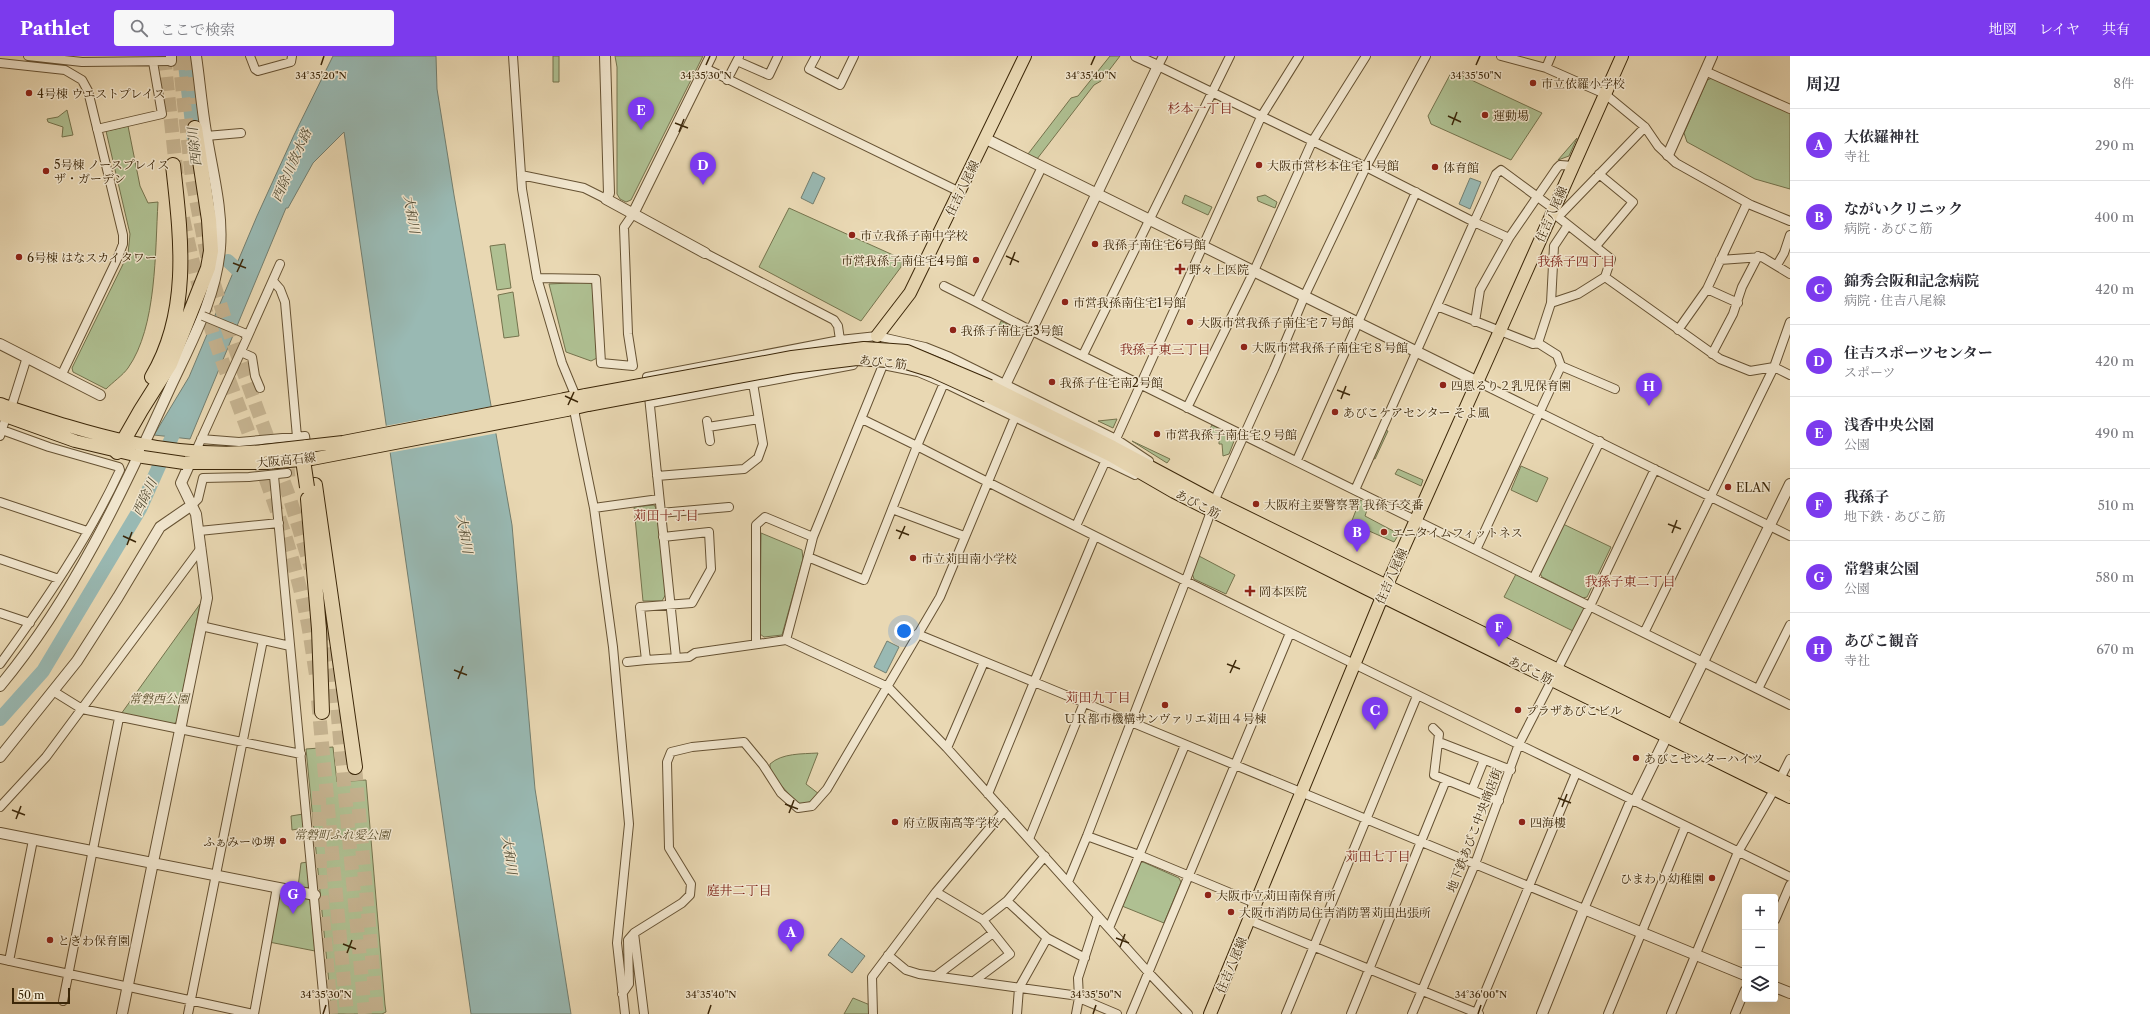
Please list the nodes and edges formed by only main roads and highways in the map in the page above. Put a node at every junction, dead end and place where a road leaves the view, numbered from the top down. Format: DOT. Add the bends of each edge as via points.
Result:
graph roads {
  1 [pos="1025,56"];
  2 [pos="1622,56"];
  3 [pos="201,132"];
  4 [pos="173,165"];
  5 [pos="877,336"];
  6 [pos="989,391"];
  7 [pos="576,402"];
  8 [pos="4,411"];
  9 [pos="120,445"];
  10 [pos="143,451"];
  11 [pos="308,459"];
  12 [pos="311,486"];
  13 [pos="1212,506"];
  14 [pos="1384,591"];
  15 [pos="322,712"];
  16 [pos="355,767"];
  17 [pos="1781,784"];
  18 [pos="1790,797"];
  19 [pos="1210,1014"];
  1 -- 5 [label="main road, 住吉八尾線" via="910,293"];
  2 -- 14 [label="main road, 住吉八尾線" via="1573,166 1556,213"];
  3 -- 9 [label="highway" via="210,225 211,251 208,268 170,364"];
  4 -- 9 [label="highway" via="181,253 177,312 159,364 126,418"];
  6 -- 7 [label="main road, あびこ筋, bridge" via="907,351 864,348 792,357"];
  6 -- 13 [label="main road, あびこ筋" via="1174,492"];
  6 -- 13 [label="main road, あびこ筋" via="1113,447 1186,486"];
  7 -- 11 [label="main road, 大阪高石線, bridge" via="343,442"];
  8 -- 9 [label="main road, 大阪高石線" via="75,441"];
  9 -- 10 [label="main road, 大阪高石線"];
  10 -- 11 [label="main road, 大阪高石線, bridge" via="240,454 263,451"];
  10 -- 11 [label="main road, 大阪高石線, bridge" via="187,463 266,463"];
  11 -- 12 [label="highway, bridge"];
  12 -- 15 [label="highway"];
  12 -- 16 [label="highway"];
  13 -- 14 [label="main road, あびこ筋"];
  14 -- 17 [label="main road, あびこ筋"];
  14 -- 19 [label="main road, 住吉八尾線"];
  17 -- 18 [label="main road, あびこ筋"];
}
